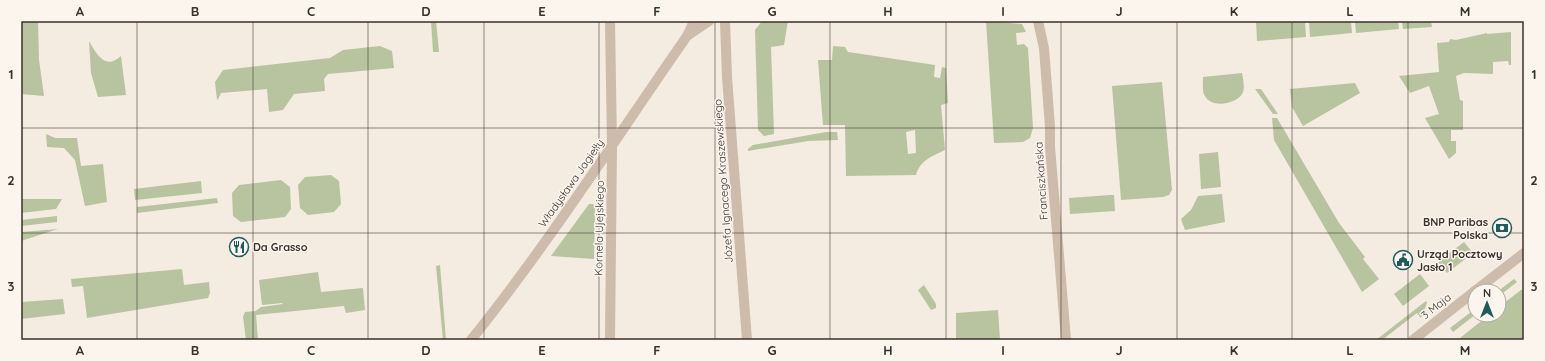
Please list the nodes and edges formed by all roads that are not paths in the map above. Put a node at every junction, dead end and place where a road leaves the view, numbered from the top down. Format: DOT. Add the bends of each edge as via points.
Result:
graph roads {
  1 [pos="610,21"];
  2 [pos="694,21"];
  3 [pos="709,21"];
  4 [pos="725,21"];
  5 [pos="1038,21"];
  6 [pos="687,36"];
  7 [pos="612,145"];
  8 [pos="1524,253"];
  9 [pos="1485,283"];
  10 [pos="1467,297"];
  11 [pos="471,340"];
  12 [pos="610,340"];
  13 [pos="747,340"];
  14 [pos="1066,340"];
  15 [pos="1413,340"];
  1 -- 7 [label="street, Kornela Ujejskiego"];
  2 -- 6 [label="street, Władysława Jagiełły"];
  3 -- 6 [label="street, Władysława Jagiełły"];
  4 -- 13 [label="street, Józefa Ignacego Kraszewskiego"];
  5 -- 14 [label="street, Franciszkańska" via="1046,69 1050,155"];
  6 -- 7 [label="street, Władysława Jagiełły"];
  7 -- 11 [label="street, Władysława Jagiełły" via="523,272"];
  7 -- 12 [label="street, Kornela Ujejskiego"];
  8 -- 9 [label="street, 3 Maja"];
  10 -- 15 [label="street, 3 Maja"];
}
